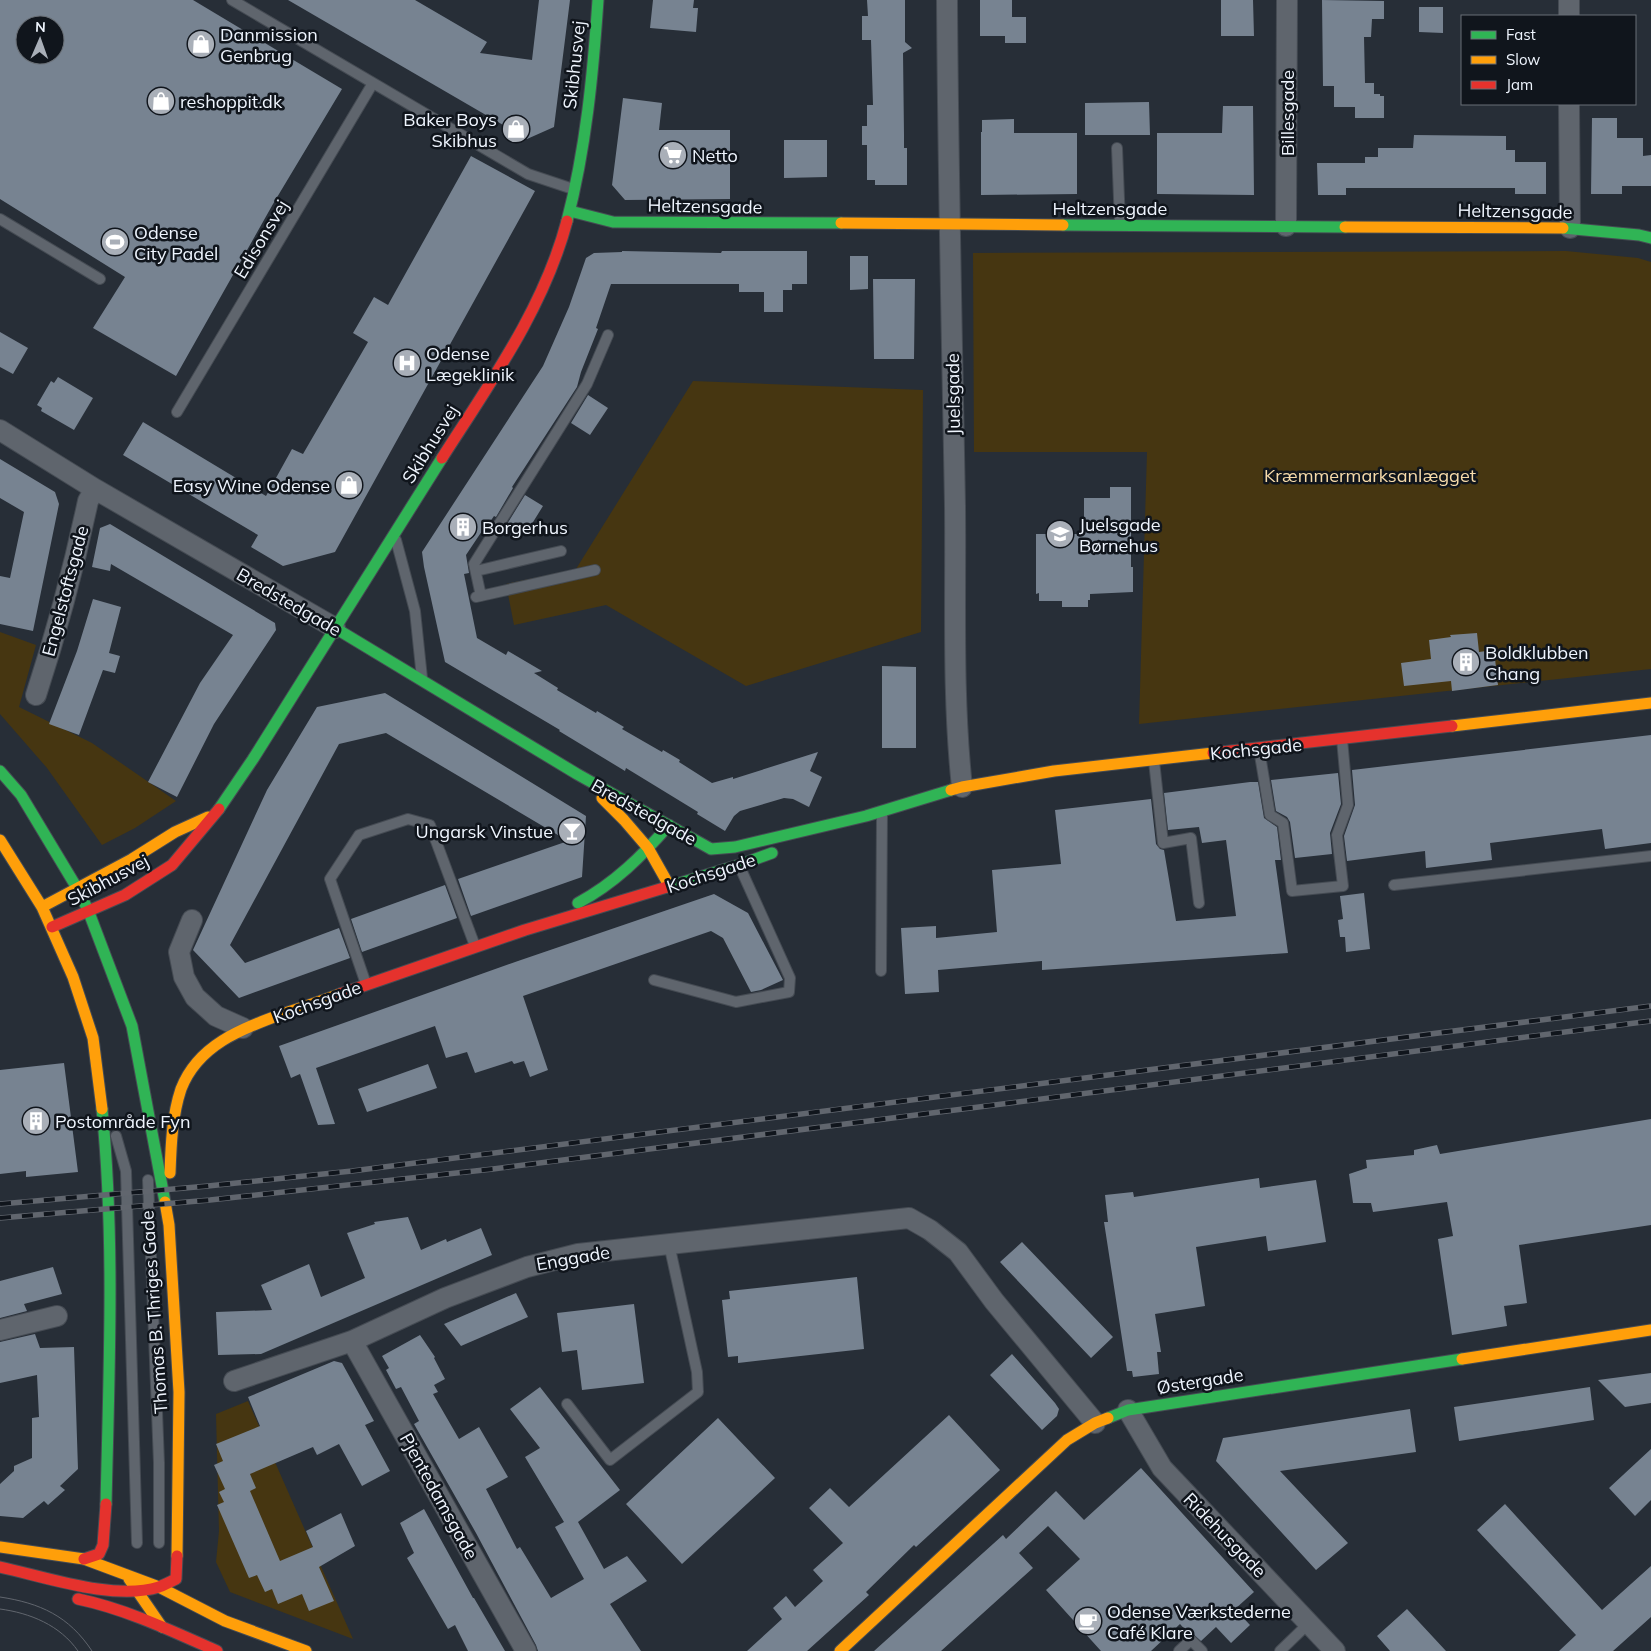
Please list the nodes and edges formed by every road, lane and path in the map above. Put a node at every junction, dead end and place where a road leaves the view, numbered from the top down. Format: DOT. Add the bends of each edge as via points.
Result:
graph roads {
  1 [pos="232,0"];
  2 [pos="598,0"];
  3 [pos="947,0"];
  4 [pos="1287,0"];
  5 [pos="1569,0"];
  6 [pos="1569,15"];
  7 [pos="373,83"];
  8 [pos="1569,105"];
  9 [pos="1117,148"];
  10 [pos="575,190"];
  11 [pos="570,211"];
  12 [pos="0,219"];
  13 [pos="948,224"];
  14 [pos="1120,225"];
  15 [pos="1286,226"];
  16 [pos="1570,228"];
  17 [pos="1651,238"];
  18 [pos="100,279"];
  19 [pos="608,335"];
  20 [pos="177,412"];
  21 [pos="0,430"];
  22 [pos="95,489"];
  23 [pos="394,534"];
  24 [pos="561,552"];
  25 [pos="595,570"];
  26 [pos="476,571"];
  27 [pos="335,628"];
  28 [pos="423,681"];
  29 [pos="36,694"];
  30 [pos="1651,703"];
  31 [pos="1342,740"];
  32 [pos="1259,749"];
  33 [pos="1154,760"];
  34 [pos="0,771"];
  35 [pos="578,774"];
  36 [pos="962,787"];
  37 [pos="882,811"];
  38 [pos="216,814"];
  39 [pos="866,816"];
  40 [pos="669,825"];
  41 [pos="0,840"];
  42 [pos="735,847"];
  43 [pos="648,848"];
  44 [pos="1651,856"];
  45 [pos="710,861"];
  46 [pos="739,865"];
  47 [pos="1394,885"];
  48 [pos="670,887"];
  49 [pos="77,888"];
  50 [pos="1199,902"];
  51 [pos="42,907"];
  52 [pos="88,910"];
  53 [pos="192,920"];
  54 [pos="52,927"];
  55 [pos="525,930"];
  56 [pos="475,947"];
  57 [pos="880,971"];
  58 [pos="654,980"];
  59 [pos="366,984"];
  60 [pos="243,1028"];
  61 [pos="99,1077"];
  62 [pos="149,1109"];
  63 [pos="169,1225"];
  64 [pos="668,1244"];
  65 [pos="57,1316"];
  66 [pos="0,1330"];
  67 [pos="1651,1330"];
  68 [pos="352,1341"];
  69 [pos="234,1381"];
  70 [pos="108,1399"];
  71 [pos="567,1404"];
  72 [pos="1128,1410"];
  73 [pos="1095,1423"];
  74 [pos="120,1446"];
  75 [pos="137,1543"];
  76 [pos="159,1543"];
  77 [pos="0,1547"];
  78 [pos="84,1558"];
  79 [pos="121,1562"];
  80 [pos="0,1567"];
  81 [pos="126,1574"];
  82 [pos="159,1587"];
  83 [pos="137,1591"];
  84 [pos="69,1597"];
  85 [pos="1309,1623"];
  86 [pos="162,1627"];
  87 [pos="217,1651"];
  88 [pos="306,1651"];
  89 [pos="526,1651"];
  90 [pos="840,1651"];
  91 [pos="1179,1651"];
  92 [pos="1202,1651"];
  93 [pos="1280,1651"];
  94 [pos="1335,1651"];
  1 -- 7 [label="lane"];
  2 -- 10 [label="street, Skibhusvej" via="594,60"];
  3 -- 13 [label="street, Juelsgade"];
  4 -- 15 [label="street, Billesgade"];
  5 -- 6 [label="street"];
  7 -- 10 [label="lane" via="528,174"];
  7 -- 20 [label="lane, Edisonsvej"];
  8 -- 16 [label="street"];
  9 -- 14 [label="lane"];
  10 -- 11 [label="street, Skibhusvej"];
  11 -- 13 [label="street, Heltzensgade" via="613,222"];
  11 -- 23 [label="street, Skibhusvej" via="555,261 528,317"];
  12 -- 18 [label="lane"];
  13 -- 14 [label="street, Heltzensgade"];
  13 -- 36 [label="street, Juelsgade" via="957,739"];
  14 -- 15 [label="street, Heltzensgade"];
  15 -- 16 [label="street, Heltzensgade"];
  16 -- 17 [label="street, Heltzensgade"];
  19 -- 26 [label="lane" via="587,384 474,564"];
  21 -- 22 [label="street, Bredstedgade"];
  22 -- 27 [label="street, Bredstedgade"];
  22 -- 29 [label="street, Engelstoftsgade" via="88,501 66,596"];
  23 -- 27 [label="street, Skibhusvej"];
  23 -- 28 [label="lane" via="420,610"];
  24 -- 26 [label="lane"];
  25 -- 26 [label="lane" via="478,597"];
  27 -- 28 [label="street, Bredstedgade"];
  27 -- 38 [label="street, Skibhusvej"];
  28 -- 35 [label="street, Bredstedgade"];
  30 -- 31 [label="street, Kochsgade"];
  31 -- 32 [label="street, Kochsgade"];
  31 -- 32 [label="lane" via="1348,805 1337,835 1343,886 1292,891 1283,824 1270,815"];
  32 -- 33 [label="street, Kochsgade"];
  33 -- 36 [label="street, Kochsgade" via="1054,771"];
  33 -- 50 [label="lane" via="1163,843 1191,838"];
  34 -- 49 [label="street, Thomas B. Thriges Gade" via="21,794"];
  35 -- 40 [label="street, Bredstedgade"];
  35 -- 43 [label="street, Bredstedgade"];
  36 -- 37 [label="street, Kochsgade"];
  37 -- 39 [label="street, Kochsgade"];
  37 -- 57 [label="lane"];
  38 -- 49 [label="street, Skibhusvej" via="175,832"];
  38 -- 52 [label="street, Skibhusvej" via="172,865 125,895"];
  39 -- 42 [label="street, Kochsgade"];
  39 -- 46 [label="street, Kochsgade"];
  40 -- 43 [label="street, Kochsgade"];
  40 -- 45 [label="street, Bredstedgade"];
  41 -- 51 [label="street"];
  42 -- 45 [label="street, Kochsgade"];
  42 -- 46 [label="lane"];
  43 -- 48 [label="street, Bredstedgade"];
  43 -- 55 [label="street, Kochsgade" via="613,883"];
  44 -- 47 [label="lane"];
  45 -- 46 [label="street, Kochsgade"];
  45 -- 48 [label="street, Kochsgade"];
  46 -- 58 [label="lane" via="790,978 789,992 736,1002"];
  48 -- 55 [label="street, Kochsgade"];
  49 -- 51 [label="street"];
  49 -- 52 [label="street, Thomas B. Thriges Gade"];
  51 -- 54 [label="street"];
  52 -- 54 [label="street, Skibhusvej"];
  52 -- 62 [label="street, Thomas B. Thriges Gade" via="132,1026"];
  53 -- 60 [label="street" via="179,952 184,977 195,997 216,1016"];
  54 -- 61 [label="street" via="93,1038"];
  55 -- 56 [label="street, Kochsgade"];
  56 -- 59 [label="street, Kochsgade"];
  56 -- 59 [label="lane" via="430,825 408,819 359,835 330,879"];
  59 -- 60 [label="street, Kochsgade"];
  60 -- 63 [label="street, Kochsgade" via="210,1049 186,1077 175,1111"];
  61 -- 70 [label="street" via="108,1172"];
  61 -- 75 [label="lane" via="126,1171"];
  62 -- 63 [label="street, Thomas B. Thriges Gade"];
  62 -- 76 [label="lane"];
  63 -- 82 [label="street, Thomas B. Thriges Gade" via="178,1392 177,1568 176,1579"];
  64 -- 68 [label="street, Enggade" via="578,1254 527,1267 445,1298"];
  64 -- 71 [label="lane" via="698,1372 698,1392 610,1460"];
  64 -- 73 [label="street, Enggade" via="909,1218 958,1252 994,1301"];
  65 -- 66 [label="street"];
  67 -- 72 [label="street, Østergade"];
  68 -- 69 [label="street, Enggade"];
  68 -- 89 [label="street, Pjentedamsgade"];
  70 -- 74 [label="street"];
  70 -- 78 [label="street" via="103,1545 98,1554"];
  72 -- 73 [label="street, Østergade"];
  72 -- 85 [label="street, Ridehusgade" via="1162,1468"];
  73 -- 90 [label="street, Østergade" via="1067,1440"];
  77 -- 78 [label="street"];
  78 -- 81 [label="street"];
  79 -- 81 [label="street"];
  80 -- 83 [label="street" via="105,1591"];
  81 -- 82 [label="street"];
  81 -- 83 [label="street"];
  82 -- 83 [label="street"];
  82 -- 88 [label="street" via="225,1621"];
  83 -- 86 [label="street"];
  84 -- 86 [label="street"];
  85 -- 93 [label="lane"];
  85 -- 94 [label="street, Ridehusgade"];
  86 -- 87 [label="street"];
  91 -- 92 [label="lane" via="1191,1640"];
}
